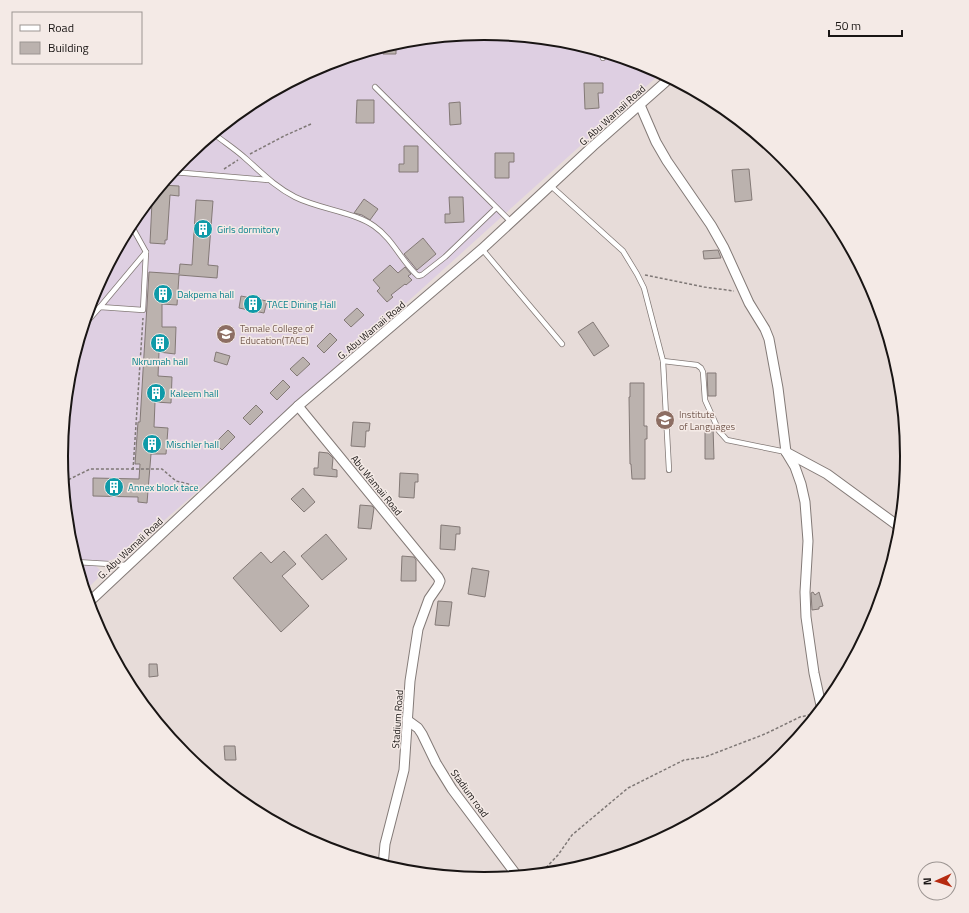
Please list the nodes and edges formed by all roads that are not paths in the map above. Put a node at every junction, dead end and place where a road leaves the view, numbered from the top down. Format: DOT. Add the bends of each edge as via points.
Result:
graph roads {
  1 [pos="666,82"];
  2 [pos="375,87"];
  3 [pos="640,105"];
  4 [pos="218,137"];
  5 [pos="180,173"];
  6 [pos="268,180"];
  7 [pos="551,186"];
  8 [pos="496,208"];
  9 [pos="511,222"];
  10 [pos="134,231"];
  11 [pos="482,249"];
  12 [pos="146,252"];
  13 [pos="100,307"];
  14 [pos="93,315"];
  15 [pos="562,344"];
  16 [pos="663,361"];
  17 [pos="298,406"];
  18 [pos="786,452"];
  19 [pos="669,470"];
  20 [pos="895,524"];
  21 [pos="82,562"];
  22 [pos="127,566"];
  23 [pos="438,577"];
  24 [pos="93,598"];
  25 [pos="820,703"];
  26 [pos="407,720"];
  27 [pos="384,860"];
  28 [pos="514,872"];
  1 -- 3 [label="street, G. Abu Wamaii Road"];
  2 -- 8 [label="lane"];
  3 -- 7 [label="street, G. Abu Wamaii Road"];
  3 -- 18 [label="street" via="663,155 711,225 749,303 765,329 777,381"];
  4 -- 6 [label="lane"];
  5 -- 6 [label="lane"];
  6 -- 8 [label="lane" via="308,204 354,217 374,226 385,235 418,276 444,257"];
  7 -- 9 [label="street, G. Abu Wamaii Road"];
  7 -- 16 [label="lane" via="623,251 638,274"];
  8 -- 9 [label="lane"];
  9 -- 11 [label="street, G. Abu Wamaii Road"];
  10 -- 12 [label="lane"];
  11 -- 15 [label="lane"];
  11 -- 17 [label="street, G. Abu Wamaii Road"];
  12 -- 13 [label="lane"];
  12 -- 13 [label="lane" via="143,310"];
  13 -- 14 [label="lane"];
  16 -- 18 [label="lane" via="697,365 701,368 705,400 716,425 727,440"];
  16 -- 19 [label="lane"];
  17 -- 22 [label="street, G. Abu Wamaii Road"];
  17 -- 23 [label="street, Abu Wamaii Road"];
  18 -- 20 [label="street" via="827,474"];
  18 -- 25 [label="street" via="795,467 804,502 808,541 806,617"];
  21 -- 22 [label="lane"];
  22 -- 24 [label="street, G. Abu Wamaii Road"];
  23 -- 26 [label="street, Stadium Road" via="440,581 429,599 418,629"];
  26 -- 27 [label="street, Stadium Road" via="404,770 385,844"];
  26 -- 28 [label="street, Stadium road" via="418,728 452,789"];
}
